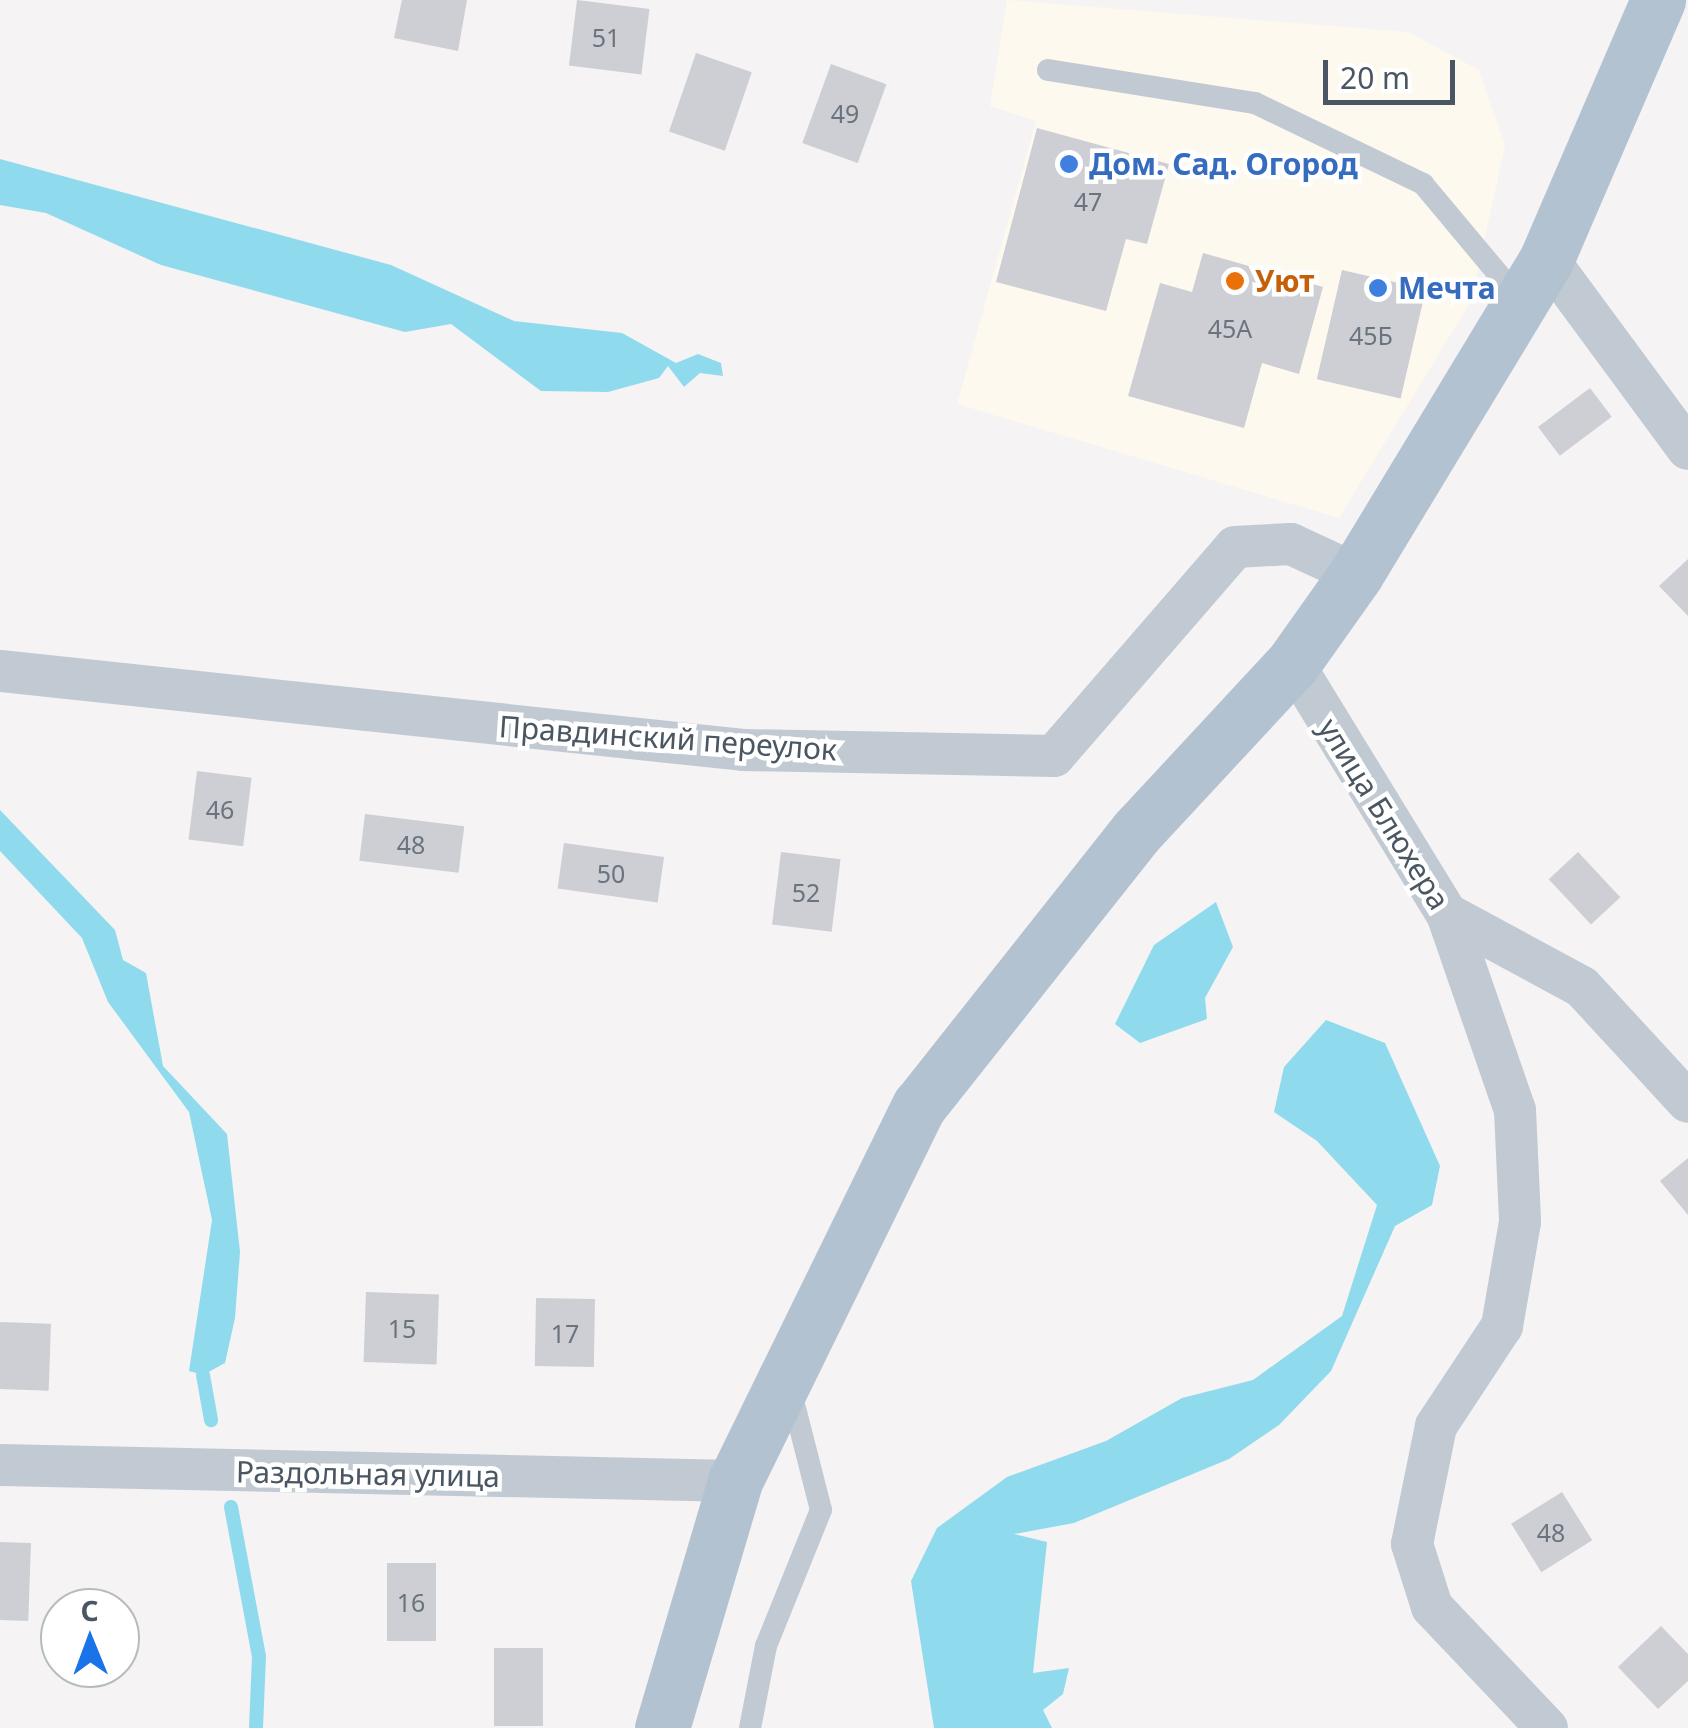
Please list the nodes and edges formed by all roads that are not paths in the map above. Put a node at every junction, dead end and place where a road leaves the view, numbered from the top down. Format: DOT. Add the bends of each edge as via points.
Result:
graph roads {
  1 [pos="1658,0"];
  2 [pos="1048,70"];
  3 [pos="1534,279"];
  4 [pos="1688,449"];
  5 [pos="1356,574"];
  6 [pos="1292,664"];
  7 [pos="0,670"];
  8 [pos="1447,914"];
  9 [pos="1688,1102"];
  10 [pos="787,1375"];
  11 [pos="0,1466"];
  12 [pos="735,1481"];
  13 [pos="662,1728"];
  14 [pos="750,1728"];
  15 [pos="1547,1728"];
  1 -- 3 [label="main road"];
  2 -- 3 [label="lane" via="1255,103 1423,184"];
  3 -- 4 [label="street"];
  3 -- 5 [label="main road"];
  5 -- 6 [label="main road"];
  5 -- 7 [label="street, Правдинский переулок" via="1291,544 1235,547 1054,756 744,750"];
  6 -- 8 [label="street, улица Блюхера"];
  6 -- 10 [label="main road" via="1137,832 919,1106"];
  8 -- 9 [label="street" via="1582,987"];
  8 -- 15 [label="street, улица Блюхера" via="1515,1110 1520,1222 1502,1326 1436,1426 1412,1544 1432,1607"];
  10 -- 12 [label="main road"];
  10 -- 14 [label="lane" via="822,1510 766,1646"];
  11 -- 12 [label="street, Раздольная улица"];
  12 -- 13 [label="main road"];
}
